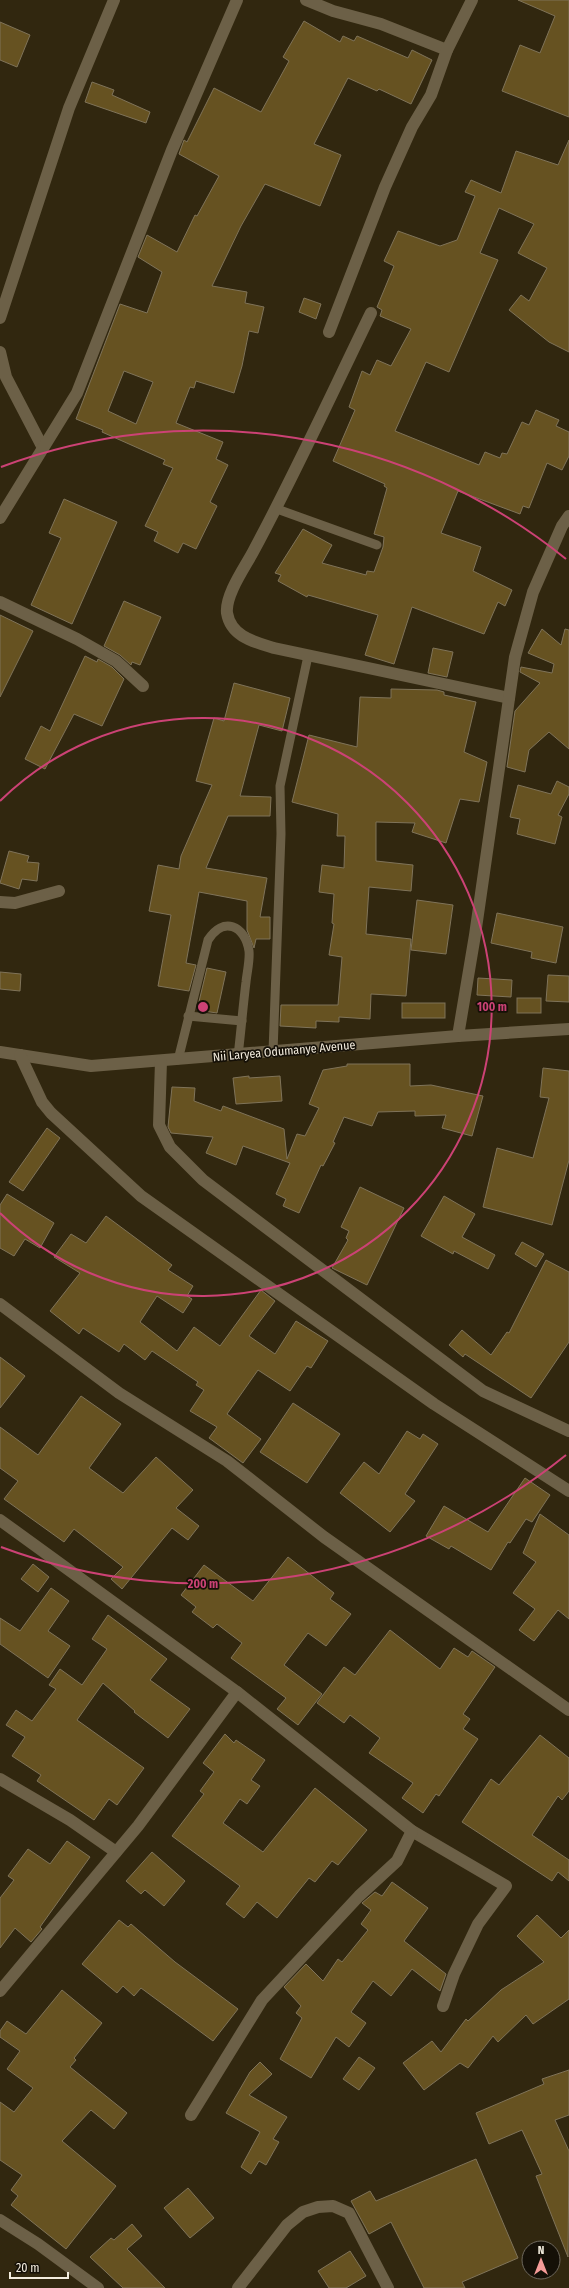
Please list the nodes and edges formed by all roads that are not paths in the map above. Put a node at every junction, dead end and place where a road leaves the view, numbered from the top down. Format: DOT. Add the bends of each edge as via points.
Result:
graph roads {
  1 [pos="114,0"];
  2 [pos="237,0"];
  3 [pos="306,0"];
  4 [pos="472,0"];
  5 [pos="448,50"];
  6 [pos="371,313"];
  7 [pos="0,318"];
  8 [pos="329,332"];
  9 [pos="0,352"];
  10 [pos="43,448"];
  11 [pos="277,509"];
  12 [pos="569,516"];
  13 [pos="0,518"];
  14 [pos="377,545"];
  15 [pos="0,602"];
  16 [pos="308,656"];
  17 [pos="143,686"];
  18 [pos="509,698"];
  19 [pos="59,891"];
  20 [pos="0,902"];
  21 [pos="188,1016"];
  22 [pos="242,1021"];
  23 [pos="569,1029"];
  24 [pos="458,1036"];
  25 [pos="0,1052"];
  26 [pos="273,1052"];
  27 [pos="20,1055"];
  28 [pos="238,1056"];
  29 [pos="178,1060"];
  30 [pos="161,1061"];
  31 [pos="0,1304"];
  32 [pos="569,1431"];
  33 [pos="569,1491"];
  34 [pos="0,1520"];
  35 [pos="237,1692"];
  36 [pos="569,1710"];
  37 [pos="0,1779"];
  38 [pos="412,1831"];
  39 [pos="116,1852"];
  40 [pos="2,1984"];
  41 [pos="443,2006"];
  42 [pos="191,2115"];
  43 [pos="0,2220"];
  44 [pos="98,2288"];
  45 [pos="238,2288"];
  46 [pos="388,2288"];
  1 -- 7 [label="street" via="69,108"];
  2 -- 10 [label="street" via="172,150 77,393"];
  3 -- 5 [label="street" via="333,11 381,24"];
  4 -- 5 [label="street"];
  5 -- 8 [label="street" via="430,95 412,127 385,187"];
  6 -- 11 [label="street"];
  9 -- 10 [label="street" via="6,377"];
  10 -- 13 [label="street"];
  11 -- 14 [label="lane"];
  11 -- 16 [label="street" via="231,595 228,603 229,620 232,628 253,641"];
  12 -- 18 [label="street" via="562,526 534,592 515,658"];
  15 -- 17 [label="street" via="116,661"];
  16 -- 18 [label="street"];
  16 -- 26 [label="lane" via="280,786 281,834"];
  18 -- 24 [label="street"];
  19 -- 20 [label="street" via="16,903"];
  21 -- 22 [label="lane"];
  21 -- 22 [label="lane" via="208,940 213,931 222,926 241,931 249,952"];
  21 -- 29 [label="lane"];
  22 -- 28 [label="lane"];
  23 -- 24 [label="street, Nii Laryea Odumanye Avenue"];
  24 -- 26 [label="street, Nii Laryea Odumanye Avenue"];
  25 -- 27 [label="street, Nii Laryea Odumanye Avenue"];
  26 -- 28 [label="street, Nii Laryea Odumanye Avenue"];
  27 -- 30 [label="street, Nii Laryea Odumanye Avenue" via="91,1066"];
  27 -- 33 [label="street" via="42,1102 51,1113 141,1196 434,1404"];
  28 -- 29 [label="street, Nii Laryea Odumanye Avenue"];
  29 -- 30 [label="street, Nii Laryea Odumanye Avenue"];
  30 -- 32 [label="street" via="159,1124 170,1148 203,1180 483,1391"];
  31 -- 36 [label="street" via="119,1393 228,1461 324,1537"];
  34 -- 35 [label="street"];
  35 -- 38 [label="street"];
  35 -- 39 [label="street"];
  37 -- 39 [label="street" via="70,1820"];
  38 -- 41 [label="street" via="506,1886 478,1924 454,1974"];
  38 -- 42 [label="street" via="397,1861 359,1896 262,2000"];
  39 -- 40 [label="street" via="55,1927"];
  43 -- 44 [label="street"];
  45 -- 46 [label="street" via="287,2225 303,2212 333,2206 349,2213"];
}
